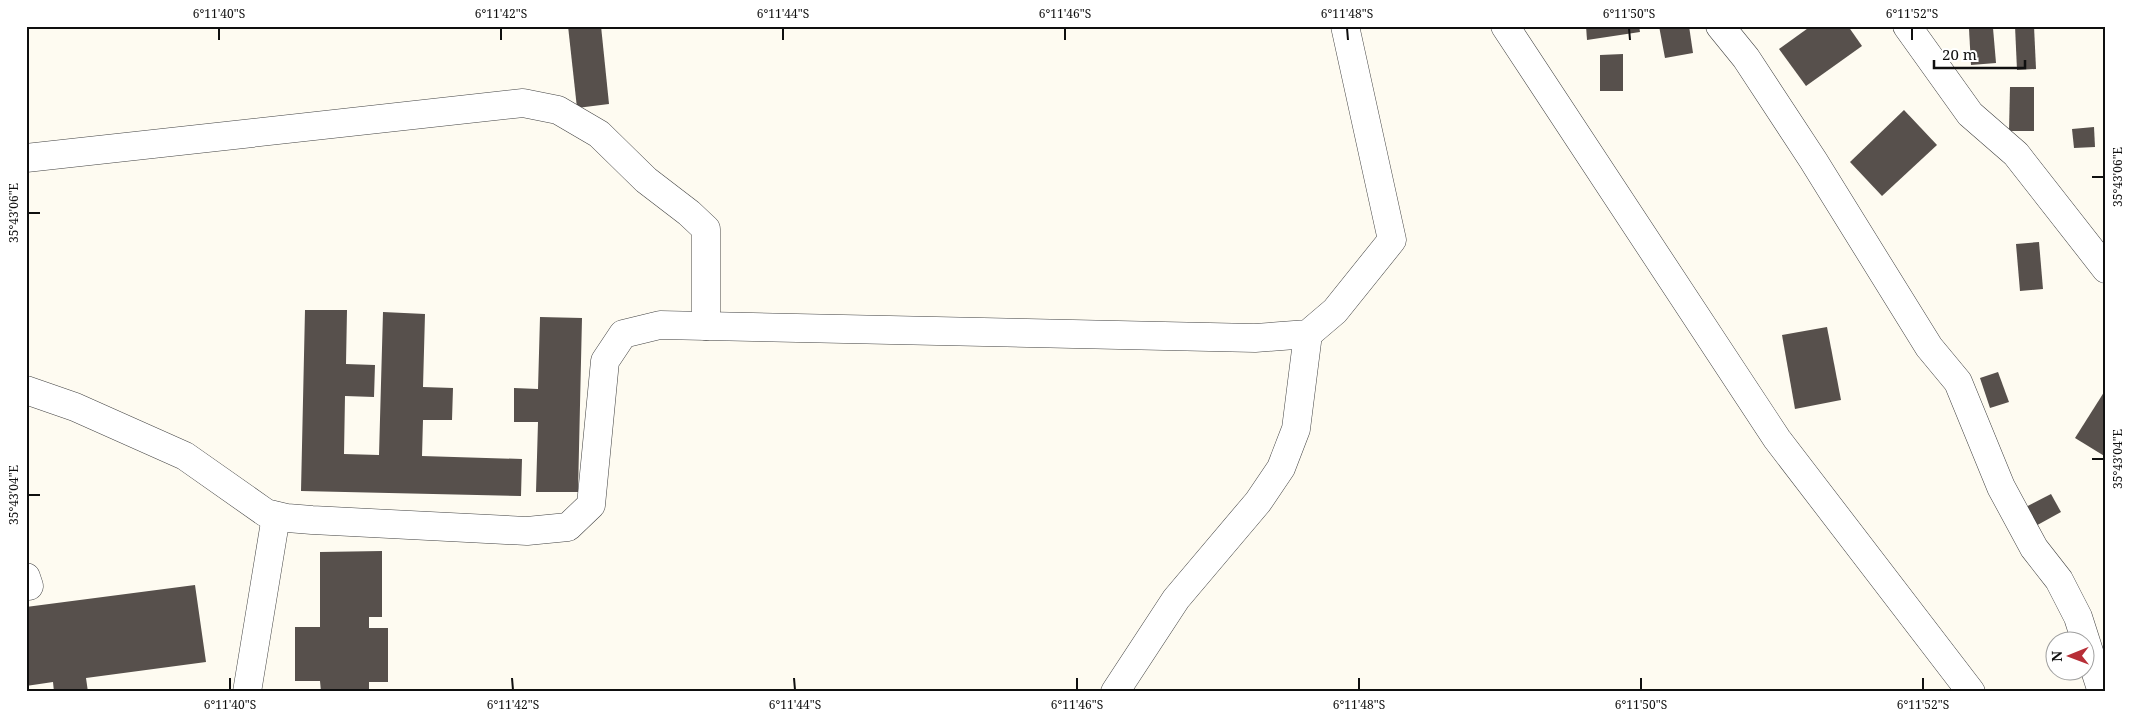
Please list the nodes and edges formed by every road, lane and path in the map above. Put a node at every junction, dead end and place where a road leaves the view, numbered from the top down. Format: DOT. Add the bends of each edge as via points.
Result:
graph roads {
  1 [pos="1345,26"];
  2 [pos="1504,26"];
  3 [pos="1720,26"];
  4 [pos="1906,26"];
  5 [pos="26,158"];
  6 [pos="2106,269"];
  7 [pos="706,326"];
  8 [pos="1308,334"];
  9 [pos="26,390"];
  10 [pos="276,516"];
  11 [pos="2100,674"];
  12 [pos="247,692"];
  13 [pos="1115,692"];
  14 [pos="1971,692"];
  1 -- 8 [label="street" via="1392,240 1335,312"];
  2 -- 14 [label="street" via="1777,439"];
  3 -- 11 [label="street" via="1746,58 1808,152 1929,347 1958,382 2001,487 2034,548 2059,580 2078,617"];
  4 -- 6 [label="street" via="1970,114 2016,154"];
  5 -- 7 [label="street" via="523,102 558,110 599,134 646,180 706,229"];
  7 -- 8 [label="street" via="1255,338"];
  7 -- 10 [label="street" via="660,325 623,334 605,361 591,505 568,527 527,531"];
  8 -- 13 [label="street" via="1296,429 1281,468 1258,502 1176,599"];
  9 -- 10 [label="street" via="75,407 185,456"];
  10 -- 12 [label="street"];
}
